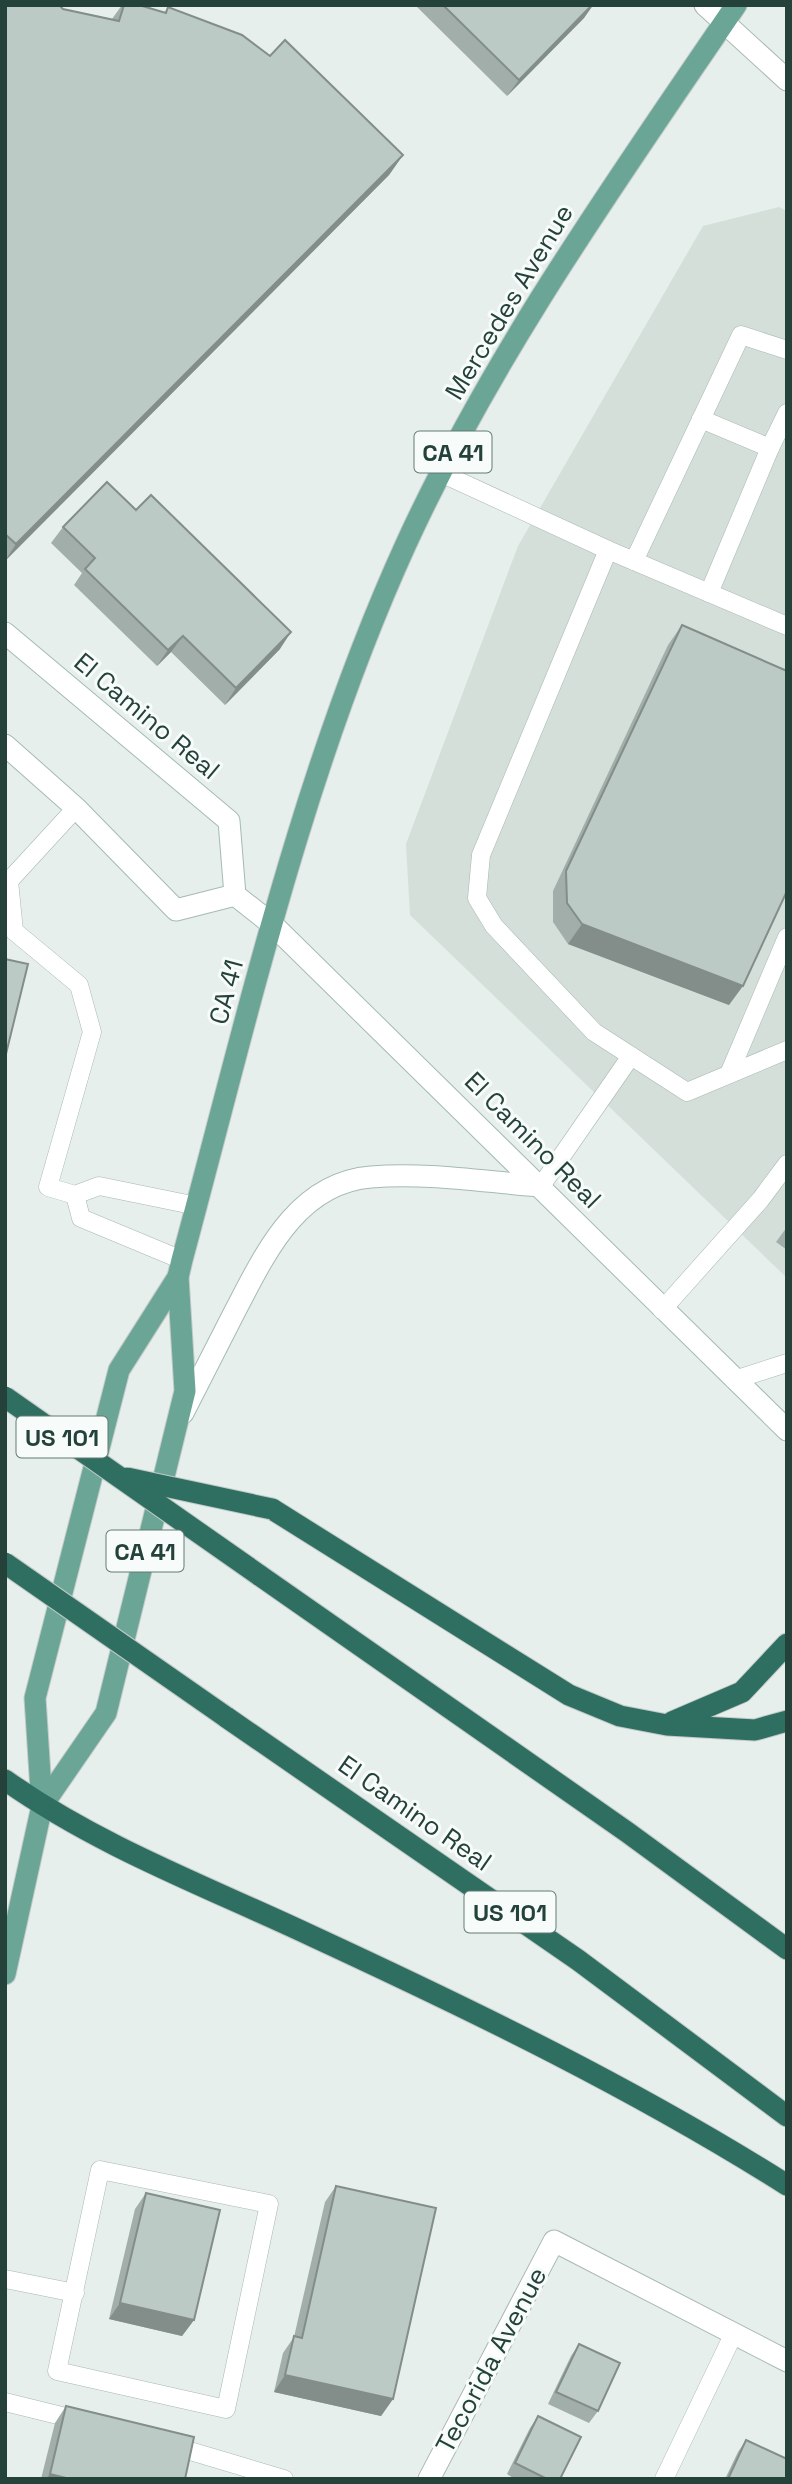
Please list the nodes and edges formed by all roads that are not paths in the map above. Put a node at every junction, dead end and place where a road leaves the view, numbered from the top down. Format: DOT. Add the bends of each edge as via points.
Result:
graph roads {
  1 [pos="705,5"];
  2 [pos="736,5"];
  3 [pos="724,23"];
  4 [pos="787,80"];
  5 [pos="787,350"];
  6 [pos="787,413"];
  7 [pos="701,419"];
  8 [pos="770,448"];
  9 [pos="441,473"];
  10 [pos="608,550"];
  11 [pos="634,561"];
  12 [pos="709,593"];
  13 [pos="786,625"];
  14 [pos="5,633"];
  15 [pos="5,745"];
  16 [pos="76,808"];
  17 [pos="236,895"];
  18 [pos="273,925"];
  19 [pos="787,937"];
  20 [pos="787,1050"];
  21 [pos="631,1056"];
  22 [pos="729,1074"];
  23 [pos="787,1164"];
  24 [pos="541,1186"];
  25 [pos="75,1195"];
  26 [pos="197,1206"];
  27 [pos="180,1269"];
  28 [pos="662,1310"];
  29 [pos="787,1363"];
  30 [pos="734,1380"];
  31 [pos="5,1397"];
  32 [pos="176,1427"];
  33 [pos="787,1430"];
  34 [pos="118,1477"];
  35 [pos="5,1563"];
  36 [pos="787,1644"];
  37 [pos="787,1721"];
  38 [pos="667,1725"];
  39 [pos="5,1780"];
  40 [pos="42,1806"];
  41 [pos="787,1949"];
  42 [pos="5,1974"];
  43 [pos="787,2116"];
  44 [pos="787,2185"];
  45 [pos="5,2279"];
  46 [pos="75,2293"];
  47 [pos="734,2333"];
  48 [pos="787,2361"];
  49 [pos="5,2402"];
  50 [pos="106,2427"];
  51 [pos="156,2441"];
  52 [pos="284,2479"];
  53 [pos="429,2479"];
  54 [pos="664,2479"];
  1 -- 3 [label="main road"];
  2 -- 3 [label="main road, Mercedes Avenue / CA 41"];
  3 -- 4 [label="main road"];
  3 -- 9 [label="main road, Mercedes Avenue / CA 41" via="519,331"];
  5 -- 7 [label="lane" via="741,335"];
  6 -- 8 [label="lane"];
  7 -- 8 [label="lane"];
  7 -- 11 [label="lane"];
  8 -- 12 [label="lane"];
  9 -- 10 [label="lane"];
  9 -- 18 [label="main road, Mercedes Avenue / CA 41" via="359,658 307,800"];
  10 -- 11 [label="lane"];
  10 -- 21 [label="lane" via="481,855 477,898 494,926 594,1032"];
  11 -- 12 [label="lane"];
  12 -- 13 [label="lane"];
  14 -- 17 [label="main road, El Camino Real" via="229,821"];
  15 -- 16 [label="main road"];
  16 -- 17 [label="main road" via="176,910"];
  16 -- 25 [label="lane" via="9,881 14,931 79,985 92,1032 48,1187"];
  17 -- 18 [label="main road, El Camino Real"];
  18 -- 24 [label="main road, El Camino Real"];
  18 -- 26 [label="main road, CA 41 / CA 41"];
  19 -- 22 [label="lane"];
  20 -- 22 [label="lane"];
  21 -- 22 [label="lane" via="687,1092"];
  21 -- 24 [label="lane"];
  23 -- 28 [label="lane"];
  24 -- 28 [label="main road, El Camino Real"];
  24 -- 32 [label="main road" via="368,1177 333,1188 300,1208 272,1240"];
  25 -- 26 [label="lane" via="99,1186"];
  25 -- 27 [label="lane" via="81,1218"];
  26 -- 27 [label="main road, CA 41 / CA 41"];
  27 -- 32 [label="main road, CA 41 / CA 41" via="185,1391"];
  27 -- 40 [label="main road, CA 41 / CA 41" via="119,1370 35,1698"];
  28 -- 30 [label="main road, El Camino Real"];
  29 -- 30 [label="lane"];
  30 -- 33 [label="main road, El Camino Real"];
  31 -- 34 [label="highway, US 101, bridge"];
  32 -- 40 [label="main road, CA 41 / CA 41" via="106,1713"];
  34 -- 38 [label="highway, bridge" via="272,1509 569,1695 620,1716"];
  34 -- 41 [label="highway, US 101, bridge"];
  35 -- 43 [label="highway, El Camino Real / US 101, bridge" via="578,1960"];
  36 -- 38 [label="highway" via="742,1692"];
  37 -- 38 [label="highway" via="755,1730"];
  39 -- 40 [label="highway"];
  40 -- 42 [label="main road, CA 41 / CA 41"];
  40 -- 44 [label="highway" via="164,1872 246,1905 528,2039 637,2096"];
  45 -- 46 [label="lane"];
  46 -- 46 [label="lane" via="57,2371 226,2409 269,2204 100,2170"];
  47 -- 48 [label="main road"];
  47 -- 53 [label="main road, Tecorida Avenue" via="554,2241"];
  47 -- 54 [label="lane"];
  49 -- 50 [label="lane"];
  51 -- 52 [label="lane"];
}
